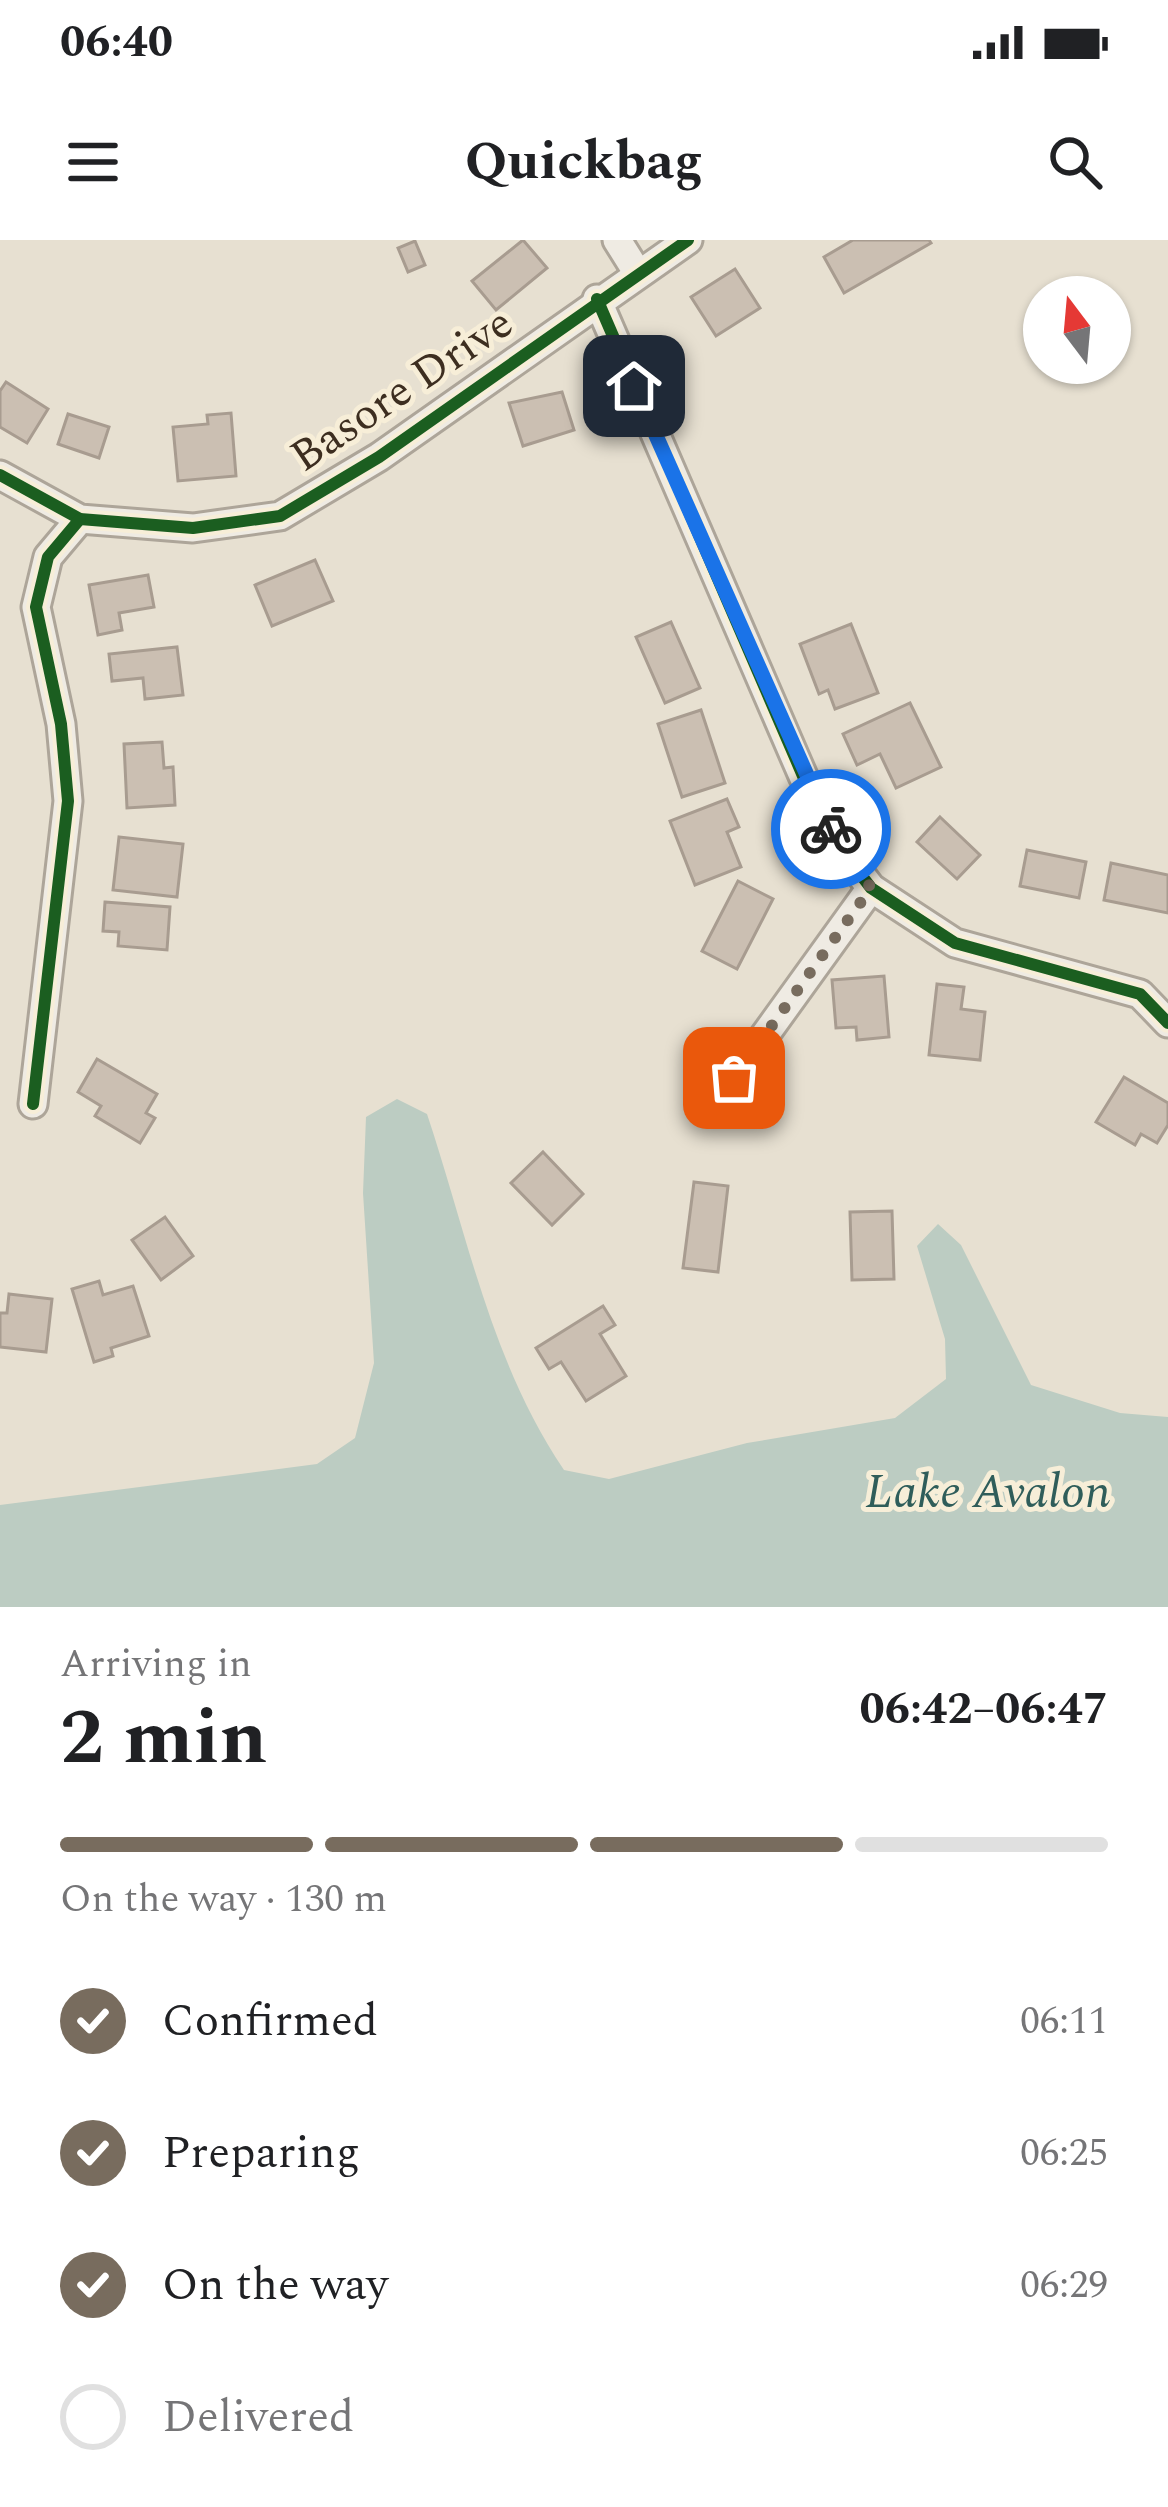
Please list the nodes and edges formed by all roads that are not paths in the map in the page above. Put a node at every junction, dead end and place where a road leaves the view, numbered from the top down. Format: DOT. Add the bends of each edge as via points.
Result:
graph roads {
  1 [pos="617,240"];
  2 [pos="688,240"];
  3 [pos="637,272"];
  4 [pos="597,299"];
  5 [pos="0,475"];
  6 [pos="80,519"];
  7 [pos="871,888"];
  8 [pos="1168,1022"];
  9 [pos="734,1078"];
  10 [pos="33,1104"];
  1 -- 3 [label="street"];
  2 -- 3 [label="street, Basore Drive"];
  3 -- 4 [label="street, Basore Drive"];
  4 -- 6 [label="street, Basore Drive" via="379,458 280,516 193,528"];
  4 -- 7 [label="street" via="803,776"];
  5 -- 6 [label="street, Basore Drive"];
  6 -- 10 [label="street" via="48,557 36,607 68,801"];
  7 -- 8 [label="street" via="955,943 1140,994"];
  7 -- 9 [label="street"];
}
